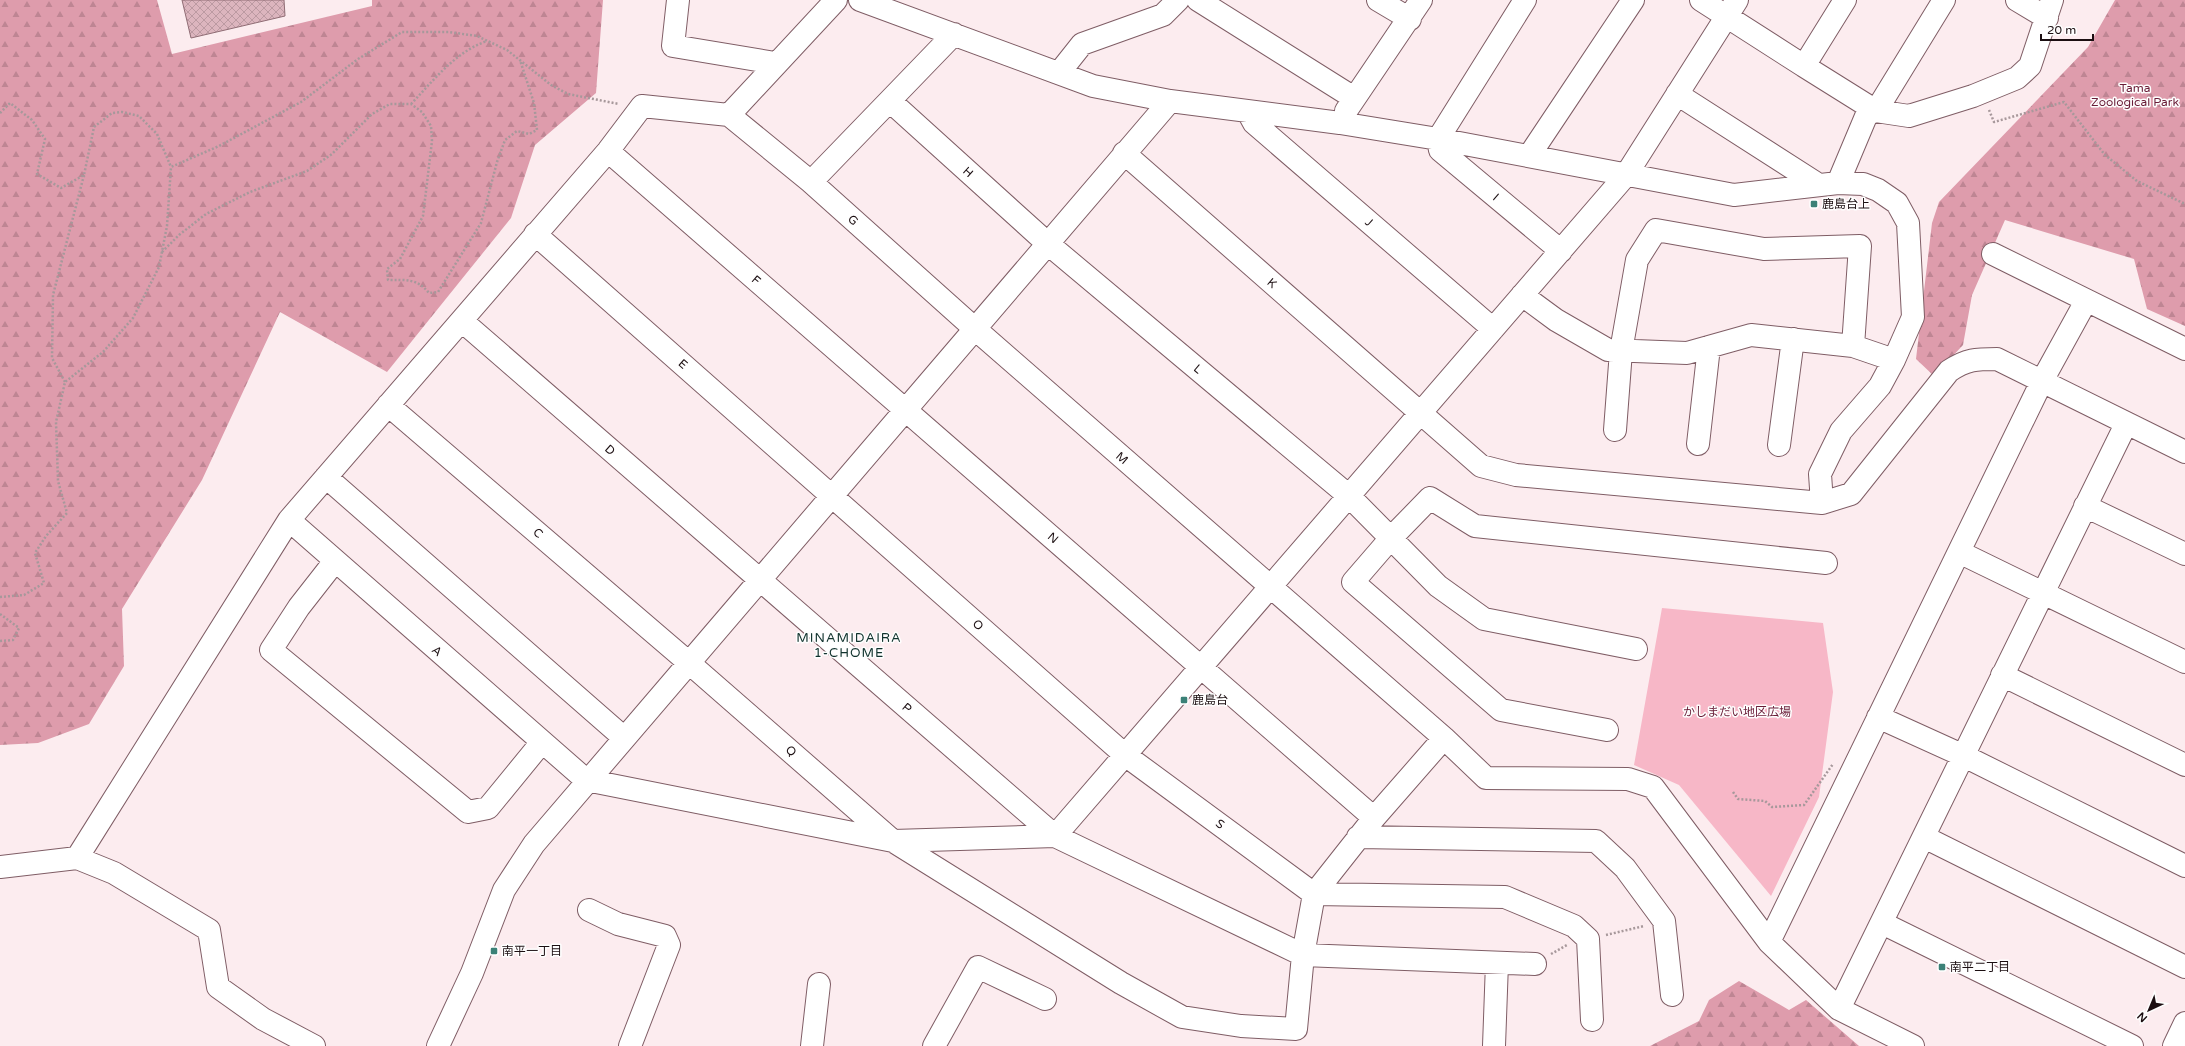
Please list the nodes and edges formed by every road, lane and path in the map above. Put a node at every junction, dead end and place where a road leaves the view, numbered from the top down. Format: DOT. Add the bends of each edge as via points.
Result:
graph roads {
  1 [pos="678,0"];
  2 [pos="836,0"];
  3 [pos="860,0"];
  4 [pos="1178,0"];
  5 [pos="1198,0"];
  6 [pos="1378,0"];
  7 [pos="1421,0"];
  8 [pos="1525,0"];
  9 [pos="1633,0"];
  10 [pos="1701,0"];
  11 [pos="1845,0"];
  12 [pos="1944,0"];
  13 [pos="2017,0"];
  14 [pos="1732,8"];
  15 [pos="2050,9"];
  16 [pos="1410,19"];
  17 [pos="954,34"];
  18 [pos="487,41"];
  19 [pos="520,60"];
  20 [pos="776,63"];
  21 [pos="1804,66"];
  22 [pos="1059,73"];
  23 [pos="1677,94"];
  24 [pos="1973,96"];
  25 [pos="1354,98"];
  26 [pos="890,101"];
  27 [pos="1170,101"];
  28 [pos="411,104"];
  29 [pos="642,106"];
  30 [pos="1876,111"];
  31 [pos="1248,112"];
  32 [pos="0,113"];
  33 [pos="729,114"];
  34 [pos="1340,123"];
  35 [pos="1438,139"];
  36 [pos="608,151"];
  37 [pos="1124,153"];
  38 [pos="1529,156"];
  39 [pos="171,167"];
  40 [pos="84,174"];
  41 [pos="1626,175"];
  42 [pos="812,182"];
  43 [pos="1828,184"];
  44 [pos="2185,204"];
  45 [pos="535,234"];
  46 [pos="1047,243"];
  47 [pos="1561,251"];
  48 [pos="162,253"];
  49 [pos="1993,254"];
  50 [pos="1522,295"];
  51 [pos="2086,301"];
  52 [pos="462,321"];
  53 [pos="974,328"];
  54 [pos="1493,329"];
  55 [pos="1793,339"];
  56 [pos="1853,346"];
  57 [pos="1709,347"];
  58 [pos="2185,349"];
  59 [pos="1621,350"];
  60 [pos="1894,360"];
  61 [pos="2042,380"];
  62 [pos="65,382"];
  63 [pos="388,405"];
  64 [pos="904,409"];
  65 [pos="1421,412"];
  66 [pos="2126,424"];
  67 [pos="1615,430"];
  68 [pos="1698,444"];
  69 [pos="1779,445"];
  70 [pos="2185,452"];
  71 [pos="326,477"];
  72 [pos="831,495"];
  73 [pos="1348,496"];
  74 [pos="1822,503"];
  75 [pos="2085,506"];
  76 [pos="289,520"];
  77 [pos="1391,538"];
  78 [pos="1959,552"];
  79 [pos="2185,554"];
  80 [pos="335,561"];
  81 [pos="1826,563"];
  82 [pos="759,579"];
  83 [pos="1270,588"];
  84 [pos="2043,592"];
  85 [pos="0,597"];
  86 [pos="0,614"];
  87 [pos="0,641"];
  88 [pos="1636,649"];
  89 [pos="688,662"];
  90 [pos="2185,662"];
  91 [pos="1201,667"];
  92 [pos="2002,676"];
  93 [pos="1878,717"];
  94 [pos="1607,730"];
  95 [pos="624,737"];
  96 [pos="1444,738"];
  97 [pos="542,742"];
  98 [pos="1125,755"];
  99 [pos="1964,756"];
  100 [pos="1836,758"];
  101 [pos="2185,764"];
  102 [pos="586,780"];
  103 [pos="1733,792"];
  104 [pos="1374,818"];
  105 [pos="1055,836"];
  106 [pos="1358,837"];
  107 [pos="1924,837"];
  108 [pos="893,841"];
  109 [pos="77,858"];
  110 [pos="2185,866"];
  111 [pos="0,867"];
  112 [pos="1314,894"];
  113 [pos="589,910"];
  114 [pos="1664,921"];
  115 [pos="1882,923"];
  116 [pos="1587,937"];
  117 [pos="1769,942"];
  118 [pos="1303,955"];
  119 [pos="1497,962"];
  120 [pos="1535,964"];
  121 [pos="2185,967"];
  122 [pos="819,984"];
  123 [pos="1672,995"];
  124 [pos="1045,999"];
  125 [pos="1839,1009"];
  126 [pos="1592,1020"];
  127 [pos="2185,1023"];
  128 [pos="314,1046"];
  129 [pos="438,1046"];
  130 [pos="630,1046"];
  131 [pos="812,1046"];
  132 [pos="934,1046"];
  133 [pos="1494,1046"];
  134 [pos="1913,1046"];
  135 [pos="2132,1046"];
  136 [pos="2174,1046"];
  1 -- 20 [label="street" via="673,46"];
  2 -- 20 [label="street"];
  3 -- 17 [label="street"];
  4 -- 22 [label="street" via="1163,15 1082,44"];
  5 -- 25 [label="street"];
  6 -- 16 [label="street"];
  7 -- 16 [label="street"];
  8 -- 35 [label="street"];
  9 -- 38 [label="street"];
  10 -- 14 [label="street"];
  11 -- 21 [label="street"];
  12 -- 30 [label="street"];
  13 -- 15 [label="street"];
  14 -- 21 [label="street"];
  14 -- 23 [label="street"];
  15 -- 24 [label="street" via="2030,66 2017,78"];
  16 -- 25 [label="street"];
  17 -- 22 [label="street"];
  17 -- 26 [label="street"];
  18 -- 19 [label="path" via="507,50"];
  18 -- 28 [label="path" via="472,46 448,65"];
  18 -- 39 [label="path" via="477,36 449,32 402,32 358,59 301,102 243,134"];
  19 -- 28 [label="path" via="534,103 537,130 529,134 517,130 505,140 481,223 438,292 429,293 412,279 388,280 387,269 400,259 423,216 432,141 431,126 422,112"];
  19 -- 29 [label="path" via="551,85 568,94"];
  20 -- 33 [label="street"];
  21 -- 30 [label="street"];
  22 -- 27 [label="street" via="1093,86"];
  23 -- 41 [label="street"];
  23 -- 43 [label="street"];
  24 -- 30 [label="street" via="1909,116"];
  24 -- 44 [label="path" via="1979,105 1987,104 1994,122 2064,102 2105,155 2137,181"];
  25 -- 34 [label="street"];
  26 -- 42 [label="street"];
  26 -- 46 [label="street, H"];
  27 -- 31 [label="street"];
  27 -- 37 [label="street"];
  28 -- 48 [label="path" via="390,104 372,114 332,154 307,171 250,192 206,214 179,235"];
  29 -- 33 [label="street"];
  29 -- 36 [label="street"];
  30 -- 43 [label="street" via="1867,114"];
  31 -- 34 [label="street"];
  31 -- 54 [label="street, J" via="1254,123"];
  32 -- 40 [label="path" via="10,103 32,120 45,139 37,174 61,188"];
  33 -- 42 [label="street, G"];
  34 -- 35 [label="street"];
  35 -- 38 [label="street"];
  35 -- 47 [label="street, I" via="1440,150"];
  36 -- 45 [label="street"];
  36 -- 64 [label="street, F"];
  37 -- 46 [label="street"];
  37 -- 65 [label="street, K"];
  38 -- 41 [label="street"];
  39 -- 40 [label="path" via="157,134 139,116 122,112 112,113 94,127"];
  39 -- 48 [label="path" via="167,226"];
  40 -- 62 [label="path" via="53,295 52,358"];
  41 -- 43 [label="street" via="1734,195"];
  41 -- 47 [label="street"];
  42 -- 53 [label="street, G"];
  43 -- 60 [label="street" via="1864,184 1878,190 1897,203 1908,223 1913,317"];
  45 -- 52 [label="street"];
  45 -- 72 [label="street, E"];
  46 -- 53 [label="street"];
  46 -- 73 [label="street, L"];
  47 -- 50 [label="street"];
  48 -- 62 [label="path" via="159,267 134,318 103,352"];
  49 -- 51 [label="street"];
  50 -- 54 [label="street"];
  50 -- 59 [label="street" via="1556,320 1608,350"];
  51 -- 58 [label="street"];
  51 -- 61 [label="street"];
  52 -- 63 [label="street"];
  52 -- 82 [label="street, D"];
  53 -- 64 [label="street"];
  53 -- 83 [label="street, M"];
  54 -- 65 [label="street"];
  55 -- 56 [label="street"];
  55 -- 57 [label="street" via="1751,335"];
  55 -- 69 [label="street"];
  56 -- 59 [label="street" via="1860,246 1764,249 1656,230 1637,260"];
  56 -- 60 [label="street"];
  57 -- 59 [label="street" via="1687,353"];
  57 -- 68 [label="street"];
  59 -- 67 [label="street"];
  60 -- 74 [label="street" via="1880,386 1841,431 1820,474"];
  61 -- 66 [label="street"];
  61 -- 74 [label="street" via="1997,359 1962,362 1949,371 1851,494"];
  61 -- 78 [label="street"];
  62 -- 85 [label="path" via="56,422 58,481 67,513 46,536 35,553 44,582 24,595"];
  63 -- 71 [label="street"];
  63 -- 89 [label="street, C"];
  64 -- 72 [label="street"];
  64 -- 91 [label="street, N"];
  65 -- 73 [label="street"];
  65 -- 74 [label="street, K" via="1481,466 1516,475"];
  66 -- 70 [label="street"];
  66 -- 75 [label="street"];
  71 -- 76 [label="street"];
  71 -- 95 [label="street"];
  72 -- 82 [label="street"];
  72 -- 98 [label="street, O"];
  73 -- 77 [label="street, L"];
  73 -- 83 [label="street"];
  75 -- 79 [label="street"];
  75 -- 84 [label="street"];
  76 -- 80 [label="street, A"];
  76 -- 109 [label="street"];
  77 -- 81 [label="street" via="1430,498 1475,526"];
  77 -- 88 [label="street, L" via="1438,586 1484,619"];
  77 -- 94 [label="street" via="1353,582 1501,710"];
  78 -- 84 [label="street"];
  78 -- 93 [label="street"];
  80 -- 97 [label="street, A"];
  80 -- 97 [label="street" via="299,607 271,650 468,812 488,808"];
  82 -- 89 [label="street"];
  82 -- 105 [label="street, P"];
  83 -- 91 [label="street"];
  83 -- 96 [label="street, M"];
  84 -- 90 [label="street"];
  84 -- 92 [label="street"];
  86 -- 87 [label="path" via="19,628 13,640"];
  89 -- 95 [label="street"];
  89 -- 108 [label="street, Q"];
  91 -- 98 [label="street"];
  91 -- 104 [label="street, N"];
  92 -- 99 [label="street"];
  92 -- 101 [label="street"];
  93 -- 99 [label="street"];
  93 -- 117 [label="street"];
  95 -- 102 [label="street"];
  96 -- 104 [label="street"];
  96 -- 117 [label="street, M" via="1486,778 1628,779 1653,786"];
  97 -- 102 [label="street, A"];
  98 -- 105 [label="street"];
  98 -- 112 [label="street, S"];
  99 -- 107 [label="street"];
  99 -- 110 [label="street"];
  100 -- 103 [label="path" via="1804,805 1772,807 1765,802 1738,799"];
  102 -- 108 [label="street"];
  102 -- 129 [label="street" via="534,844 510,880 472,973"];
  104 -- 106 [label="street"];
  105 -- 108 [label="street"];
  105 -- 118 [label="street"];
  106 -- 112 [label="street"];
  106 -- 114 [label="street" via="1596,841 1625,868"];
  107 -- 115 [label="street"];
  107 -- 121 [label="street"];
  108 -- 118 [label="street" via="1121,983 1182,1017 1241,1026 1296,1029"];
  109 -- 111 [label="street"];
  109 -- 128 [label="street" via="114,873 209,930 218,987 263,1019"];
  112 -- 116 [label="street" via="1505,897 1574,926"];
  112 -- 118 [label="street"];
  113 -- 130 [label="street" via="618,924 665,936 669,945"];
  114 -- 116 [label="path"];
  114 -- 123 [label="street"];
  115 -- 125 [label="street"];
  115 -- 135 [label="street"];
  116 -- 120 [label="path"];
  116 -- 126 [label="street"];
  117 -- 125 [label="street, M"];
  118 -- 119 [label="street"];
  119 -- 120 [label="street"];
  119 -- 133 [label="street"];
  122 -- 131 [label="street"];
  124 -- 132 [label="street" via="978,966"];
  125 -- 134 [label="street, M"];
  127 -- 136 [label="street"];
}
